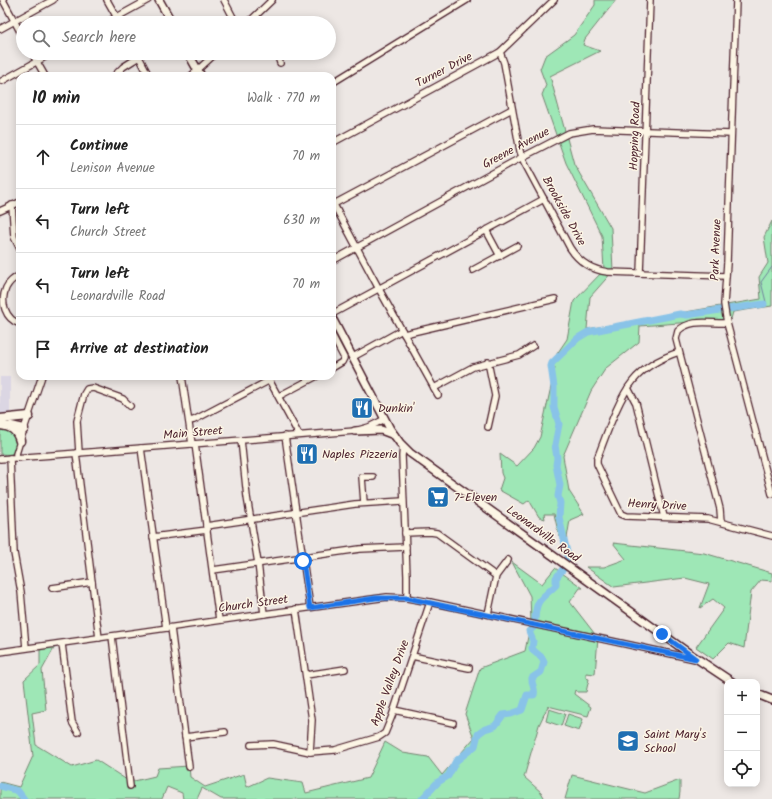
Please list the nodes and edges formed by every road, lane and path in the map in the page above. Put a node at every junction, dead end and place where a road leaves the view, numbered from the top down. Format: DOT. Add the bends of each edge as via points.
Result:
graph roads {
  1 [pos="3,0"];
  2 [pos="53,0"];
  3 [pos="107,0"];
  4 [pos="148,0"];
  5 [pos="159,0"];
  6 [pos="224,0"];
  7 [pos="272,0"];
  8 [pos="466,0"];
  9 [pos="554,0"];
  10 [pos="650,0"];
  11 [pos="736,0"];
  12 [pos="23,16"];
  13 [pos="116,16"];
  14 [pos="124,16"];
  15 [pos="168,16"];
  16 [pos="232,16"];
  17 [pos="256,16"];
  18 [pos="14,21"];
  19 [pos="16,25"];
  20 [pos="0,29"];
  21 [pos="500,52"];
  22 [pos="40,60"];
  23 [pos="132,60"];
  24 [pos="141,60"];
  25 [pos="192,60"];
  26 [pos="210,60"];
  27 [pos="279,60"];
  28 [pos="37,62"];
  29 [pos="280,63"];
  30 [pos="19,72"];
  31 [pos="42,72"];
  32 [pos="118,72"];
  33 [pos="147,72"];
  34 [pos="198,72"];
  35 [pos="200,72"];
  36 [pos="16,73"];
  37 [pos="2,81"];
  38 [pos="336,81"];
  39 [pos="512,109"];
  40 [pos="646,131"];
  41 [pos="731,134"];
  42 [pos="336,141"];
  43 [pos="522,157"];
  44 [pos="544,199"];
  45 [pos="336,201"];
  46 [pos="16,204"];
  47 [pos="12,205"];
  48 [pos="336,209"];
  49 [pos="0,211"];
  50 [pos="486,230"];
  51 [pos="16,241"];
  52 [pos="517,246"];
  53 [pos="356,247"];
  54 [pos="500,256"];
  55 [pos="336,258"];
  56 [pos="473,270"];
  57 [pos="640,273"];
  58 [pos="726,276"];
  59 [pos="16,278"];
  60 [pos="379,289"];
  61 [pos="555,298"];
  62 [pos="336,312"];
  63 [pos="16,322"];
  64 [pos="727,323"];
  65 [pos="336,326"];
  66 [pos="403,332"];
  67 [pos="336,343"];
  68 [pos="533,346"];
  69 [pos="679,352"];
  70 [pos="353,358"];
  71 [pos="488,362"];
  72 [pos="336,366"];
  73 [pos="41,380"];
  74 [pos="183,380"];
  75 [pos="264,380"];
  76 [pos="269,380"];
  77 [pos="309,380"];
  78 [pos="434,388"];
  79 [pos="628,388"];
  80 [pos="438,395"];
  81 [pos="279,396"];
  82 [pos="130,406"];
  83 [pos="29,416"];
  84 [pos="0,419"];
  85 [pos="385,419"];
  86 [pos="189,421"];
  87 [pos="0,425"];
  88 [pos="10,426"];
  89 [pos="488,427"];
  90 [pos="24,429"];
  91 [pos="355,431"];
  92 [pos="299,435"];
  93 [pos="394,435"];
  94 [pos="285,436"];
  95 [pos="241,440"];
  96 [pos="20,441"];
  97 [pos="193,444"];
  98 [pos="403,446"];
  99 [pos="141,448"];
  100 [pos="77,453"];
  101 [pos="0,458"];
  102 [pos="10,458"];
  103 [pos="17,458"];
  104 [pos="374,477"];
  105 [pos="772,494"];
  106 [pos="404,501"];
  107 [pos="364,503"];
  108 [pos="296,512"];
  109 [pos="664,517"];
  110 [pos="251,519"];
  111 [pos="721,522"];
  112 [pos="206,528"];
  113 [pos="405,533"];
  114 [pos="772,536"];
  115 [pos="154,537"];
  116 [pos="406,547"];
  117 [pos="303,556"];
  118 [pos="508,560"];
  119 [pos="258,563"];
  120 [pos="212,570"];
  121 [pos="496,576"];
  122 [pos="92,582"];
  123 [pos="52,588"];
  124 [pos="407,598"];
  125 [pos="430,602"];
  126 [pos="310,608"];
  127 [pos="296,609"];
  128 [pos="264,614"];
  129 [pos="488,614"];
  130 [pos="219,620"];
  131 [pos="168,628"];
  132 [pos="112,636"];
  133 [pos="100,638"];
  134 [pos="62,644"];
  135 [pos="26,648"];
  136 [pos="0,652"];
  137 [pos="412,656"];
  138 [pos="696,659"];
  139 [pos="469,668"];
  140 [pos="345,669"];
  141 [pos="306,675"];
  142 [pos="727,679"];
  143 [pos="760,695"];
  144 [pos="772,700"];
  145 [pos="394,710"];
  146 [pos="453,723"];
  147 [pos="78,732"];
  148 [pos="225,732"];
  149 [pos="185,737"];
  150 [pos="251,745"];
  151 [pos="310,752"];
  152 [pos="189,767"];
  153 [pos="130,786"];
  1 -- 18 [label="street"];
  2 -- 12 [label="street"];
  3 -- 13 [label="street"];
  4 -- 14 [label="street"];
  5 -- 15 [label="main road"];
  6 -- 16 [label="street"];
  7 -- 17 [label="street"];
  8 -- 38 [label="street"];
  9 -- 21 [label="street, Turner Drive"];
  10 -- 40 [label="street, Hopping Road"];
  11 -- 41 [label="street, Park Avenue"];
  18 -- 19 [label="street"];
  18 -- 20 [label="street"];
  21 -- 39 [label="street, Brookside Drive"];
  21 -- 42 [label="street, Turner Drive"];
  22 -- 28 [label="street"];
  23 -- 32 [label="street"];
  24 -- 33 [label="street"];
  25 -- 34 [label="main road"];
  26 -- 35 [label="street"];
  27 -- 29 [label="street"];
  28 -- 30 [label="street"];
  28 -- 31 [label="street"];
  36 -- 37 [label="street"];
  39 -- 43 [label="street, Brookside Drive"];
  39 -- 45 [label="street"];
  40 -- 41 [label="street, Greene Avenue"];
  40 -- 43 [label="street, Greene Avenue" via="578,131 562,136"];
  40 -- 57 [label="street, Hopping Road"];
  41 -- 58 [label="street, Park Avenue"];
  43 -- 44 [label="street, Brookside Drive"];
  43 -- 53 [label="street, Greene Avenue"];
  44 -- 50 [label="street"];
  44 -- 57 [label="street, Brookside Drive" via="570,248 582,261 602,271"];
  46 -- 47 [label="street"];
  47 -- 49 [label="street"];
  47 -- 51 [label="street"];
  48 -- 53 [label="street"];
  50 -- 54 [label="street"];
  50 -- 60 [label="street"];
  52 -- 54 [label="street"];
  53 -- 55 [label="street, Greene Avenue"];
  53 -- 60 [label="street"];
  54 -- 56 [label="street"];
  57 -- 58 [label="street, Brookside Drive"];
  58 -- 64 [label="street, Park Avenue" via="724,304"];
  59 -- 63 [label="street" via="8,284 2,296 3,307 10,318"];
  60 -- 62 [label="street"];
  60 -- 66 [label="street"];
  61 -- 66 [label="street"];
  64 -- 69 [label="street" via="701,322 684,326 676,336"];
  64 -- 105 [label="street, Park Avenue"];
  65 -- 70 [label="main road, Leonardville Road"];
  66 -- 70 [label="street"];
  66 -- 78 [label="street"];
  67 -- 72 [label="street" via="344,358"];
  68 -- 71 [label="street" via="520,355"];
  69 -- 79 [label="street, Henry Drive" via="649,366"];
  69 -- 111 [label="street" via="720,509"];
  70 -- 85 [label="main road, Leonardville Road"];
  71 -- 78 [label="street" via="473,367"];
  71 -- 89 [label="street" via="495,396"];
  73 -- 83 [label="street"];
  74 -- 86 [label="street"];
  75 -- 86 [label="street"];
  76 -- 81 [label="street"];
  77 -- 81 [label="street"];
  78 -- 80 [label="street"];
  79 -- 109 [label="street" via="636,403"];
  79 -- 109 [label="street, Henry Drive" via="620,402 597,464 621,514"];
  81 -- 92 [label="street"];
  82 -- 100 [label="street" via="123,399 92,388 88,389 84,394 77,421"];
  83 -- 84 [label="highway"];
  83 -- 90 [label="street"];
  85 -- 91 [label="street, Main Street"];
  85 -- 93 [label="main road, Leonardville Road"];
  86 -- 97 [label="street"];
  87 -- 88 [label="highway"];
  88 -- 90 [label="highway"];
  88 -- 96 [label="highway" via="19,435"];
  90 -- 96 [label="street"];
  91 -- 92 [label="street, Main Street"];
  91 -- 93 [label="main road" via="381,430"];
  92 -- 94 [label="street, Main Street"];
  93 -- 98 [label="main road, Leonardville Road"];
  94 -- 95 [label="street, Main Street"];
  94 -- 108 [label="street"];
  95 -- 97 [label="street, Main Street"];
  95 -- 110 [label="street"];
  96 -- 103 [label="street"];
  97 -- 99 [label="street, Main Street"];
  97 -- 112 [label="street"];
  98 -- 106 [label="street"];
  98 -- 138 [label="main road, Leonardville Road"];
  99 -- 100 [label="street, Main Street"];
  99 -- 115 [label="street"];
  100 -- 103 [label="street, Main Street"];
  100 -- 122 [label="street"];
  101 -- 102 [label="street, Main Street"];
  102 -- 103 [label="street, Main Street"];
  102 -- 135 [label="street" via="14,553 21,592"];
  104 -- 107 [label="street" via="362,477"];
  106 -- 107 [label="street"];
  106 -- 113 [label="street"];
  107 -- 108 [label="street"];
  108 -- 110 [label="street"];
  108 -- 117 [label="street"];
  109 -- 111 [label="street, Henry Drive" via="703,518"];
  110 -- 112 [label="street"];
  110 -- 119 [label="street"];
  111 -- 114 [label="street, Henry Drive"];
  112 -- 115 [label="street"];
  112 -- 120 [label="street"];
  113 -- 116 [label="street"];
  113 -- 121 [label="street" via="437,533"];
  115 -- 131 [label="street"];
  116 -- 117 [label="street" via="360,549"];
  116 -- 124 [label="street"];
  117 -- 119 [label="street"];
  117 -- 126 [label="street"];
  118 -- 121 [label="street"];
  119 -- 120 [label="street"];
  119 -- 128 [label="street"];
  120 -- 130 [label="street"];
  121 -- 129 [label="street"];
  122 -- 123 [label="street"];
  122 -- 133 [label="street"];
  124 -- 125 [label="street, Church Street"];
  124 -- 126 [label="street, Church Street" via="376,598"];
  125 -- 129 [label="street, Church Street"];
  125 -- 137 [label="street, Apple Valley Drive"];
  126 -- 127 [label="street, Church Street"];
  127 -- 128 [label="street, Church Street"];
  127 -- 141 [label="street"];
  128 -- 130 [label="street, Church Street"];
  129 -- 138 [label="street, Church Street"];
  130 -- 131 [label="street, Church Street"];
  131 -- 132 [label="street, Church Street"];
  131 -- 149 [label="street"];
  132 -- 133 [label="street, Church Street"];
  132 -- 153 [label="street"];
  133 -- 134 [label="street, Church Street"];
  134 -- 135 [label="street, Church Street"];
  134 -- 147 [label="street" via="72,722"];
  135 -- 136 [label="street, Church Street"];
  137 -- 139 [label="street"];
  137 -- 145 [label="street, Apple Valley Drive"];
  138 -- 142 [label="main road, Leonardville Road"];
  140 -- 141 [label="street"];
  141 -- 151 [label="street" via="312,720"];
  143 -- 144 [label="main road"];
  145 -- 146 [label="street"];
  145 -- 151 [label="street, Apple Valley Drive" via="385,733 379,737 335,750"];
  148 -- 149 [label="street"];
  149 -- 152 [label="street"];
  150 -- 151 [label="street, Apple Valley Drive" via="273,744"];
}
